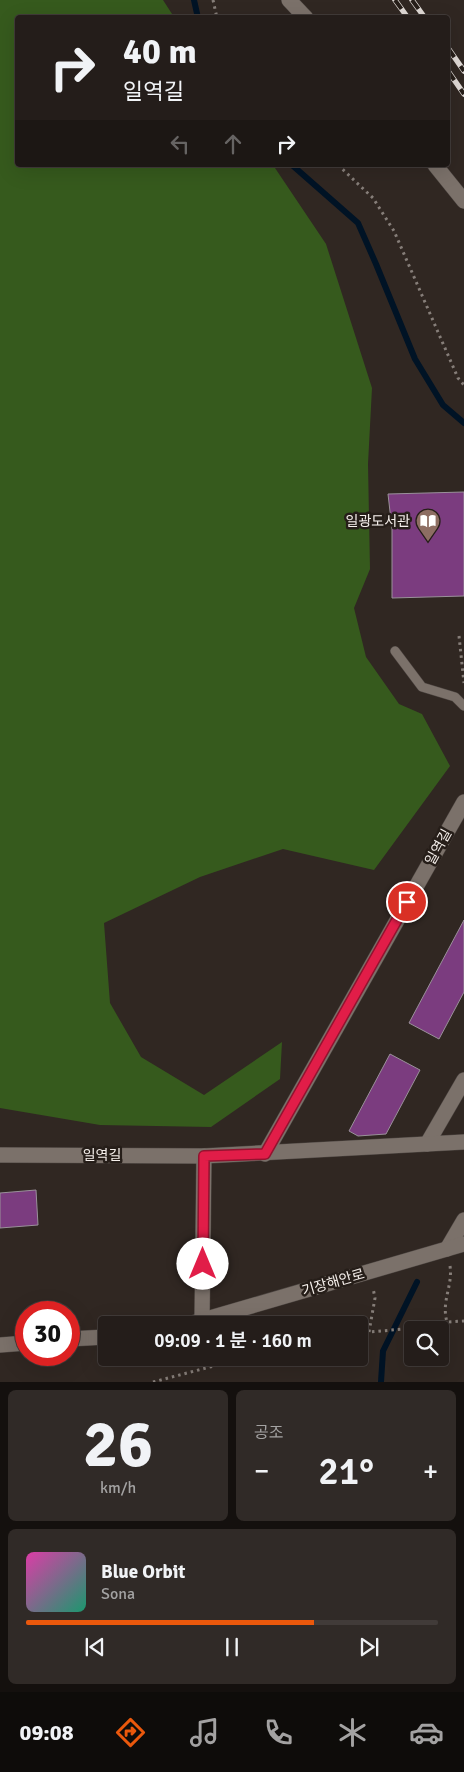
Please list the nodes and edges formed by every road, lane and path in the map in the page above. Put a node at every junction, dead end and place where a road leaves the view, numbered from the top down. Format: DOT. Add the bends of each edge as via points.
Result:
graph roads {
  1 [pos="213,0"];
  2 [pos="289,0"];
  3 [pos="216,15"];
  4 [pos="303,15"];
  5 [pos="340,167"];
  6 [pos="437,167"];
  7 [pos="464,201"];
  8 [pos="464,385"];
  9 [pos="460,636"];
  10 [pos="395,651"];
  11 [pos="464,683"];
  12 [pos="464,706"];
  13 [pos="464,802"];
  14 [pos="464,1080"];
  15 [pos="464,1142"];
  16 [pos="427,1144"];
  17 [pos="265,1154"];
  18 [pos="0,1155"];
  19 [pos="204,1156"];
  20 [pos="464,1220"];
  21 [pos="464,1244"];
  22 [pos="446,1250"];
  23 [pos="451,1275"];
  24 [pos="375,1298"];
  25 [pos="202,1316"];
  26 [pos="219,1316"];
  27 [pos="446,1321"];
  28 [pos="464,1321"];
  29 [pos="449,1322"];
  30 [pos="404,1329"];
  31 [pos="369,1332"];
  32 [pos="98,1338"];
  33 [pos="80,1339"];
  34 [pos="15,1344"];
  35 [pos="0,1345"];
  36 [pos="214,1366"];
  37 [pos="153,1382"];
  1 -- 3 [label="path"];
  2 -- 4 [label="street"];
  5 -- 8 [label="path" via="372,198 394,232 458,378"];
  6 -- 7 [label="street"];
  9 -- 11 [label="path"];
  10 -- 12 [label="lane" via="422,687 455,697"];
  13 -- 17 [label="street, 일역길"];
  14 -- 16 [label="street"];
  15 -- 16 [label="street, 일역길"];
  16 -- 17 [label="street, 일역길"];
  17 -- 19 [label="street, 일역길"];
  18 -- 19 [label="street, 일역길"];
  19 -- 25 [label="street"];
  20 -- 22 [label="street"];
  21 -- 22 [label="street, 기장해안로"];
  22 -- 26 [label="street, 기장해안로"];
  23 -- 27 [label="path" via="443,1310"];
  24 -- 31 [label="path"];
  28 -- 29 [label="path"];
  30 -- 31 [label="path"];
  32 -- 33 [label="street"];
  34 -- 35 [label="street"];
  36 -- 37 [label="path"];
}
